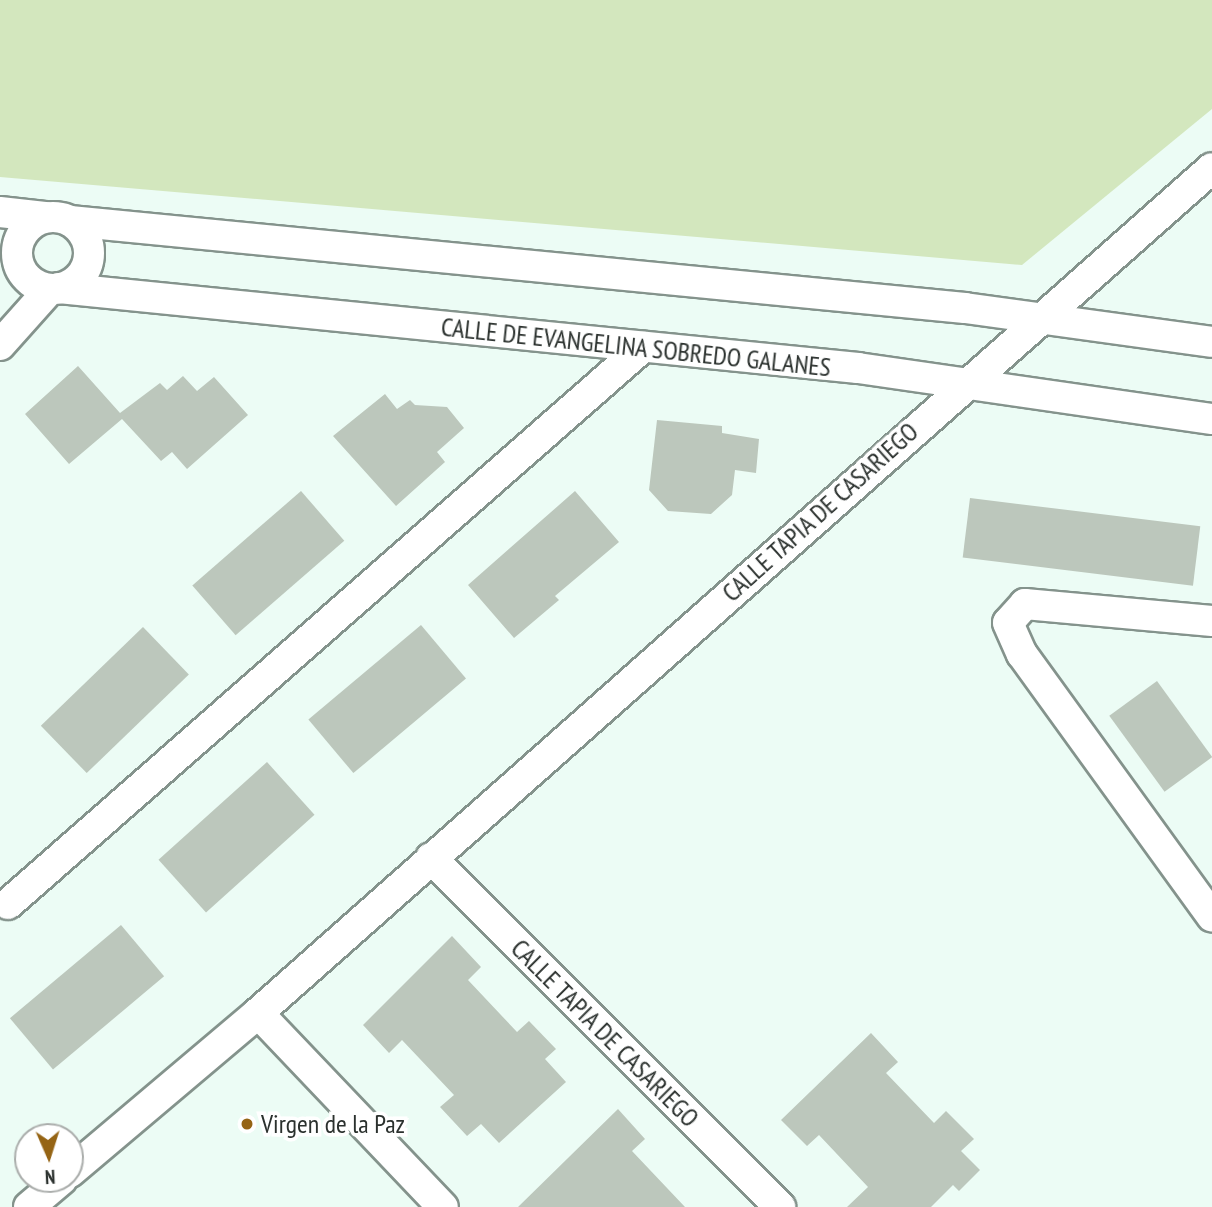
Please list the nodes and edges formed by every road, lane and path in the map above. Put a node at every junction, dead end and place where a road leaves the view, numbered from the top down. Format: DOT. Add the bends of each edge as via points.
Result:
graph roads {
  1 [pos="1212,168"];
  2 [pos="0,212"];
  3 [pos="57,219"];
  4 [pos="0,284"];
  5 [pos="49,288"];
  6 [pos="1042,317"];
  7 [pos="1212,342"];
  8 [pos="0,345"];
  9 [pos="643,347"];
  10 [pos="968,383"];
  11 [pos="1212,419"];
  12 [pos="1212,621"];
  13 [pos="431,858"];
  14 [pos="8,904"];
  15 [pos="1212,916"];
  16 [pos="258,1013"];
  17 [pos="84,1160"];
  18 [pos="46,1193"];
  19 [pos="29,1207"];
  20 [pos="443,1207"];
  21 [pos="780,1207"];
  1 -- 6 [label="street, CALLE TAPIA DE CASARIEGO"];
  2 -- 3 [label="street"];
  3 -- 5 [label="street" via="85,237 89,259 79,278"];
  3 -- 5 [label="street" via="26,229 16,249 21,271"];
  3 -- 6 [label="street"];
  4 -- 5 [label="street, CALLE DE EVANGELINA SOBREDO GALANES"];
  5 -- 8 [label="street"];
  5 -- 9 [label="street, CALLE DE EVANGELINA SOBREDO GALANES"];
  6 -- 7 [label="street"];
  6 -- 10 [label="street, CALLE TAPIA DE CASARIEGO"];
  9 -- 10 [label="street, CALLE DE EVANGELINA SOBREDO GALANES"];
  9 -- 14 [label="street"];
  10 -- 11 [label="street, CALLE DE EVANGELINA SOBREDO GALANES"];
  10 -- 13 [label="street, CALLE TAPIA DE CASARIEGO"];
  12 -- 15 [label="street" via="1025,604 1008,623 1022,654"];
  13 -- 16 [label="street, CALLE TAPIA DE CASARIEGO"];
  13 -- 21 [label="street, CALLE TAPIA DE CASARIEGO"];
  16 -- 17 [label="street, CALLE TAPIA DE CASARIEGO"];
  16 -- 20 [label="street"];
  18 -- 19 [label="street"];
}
